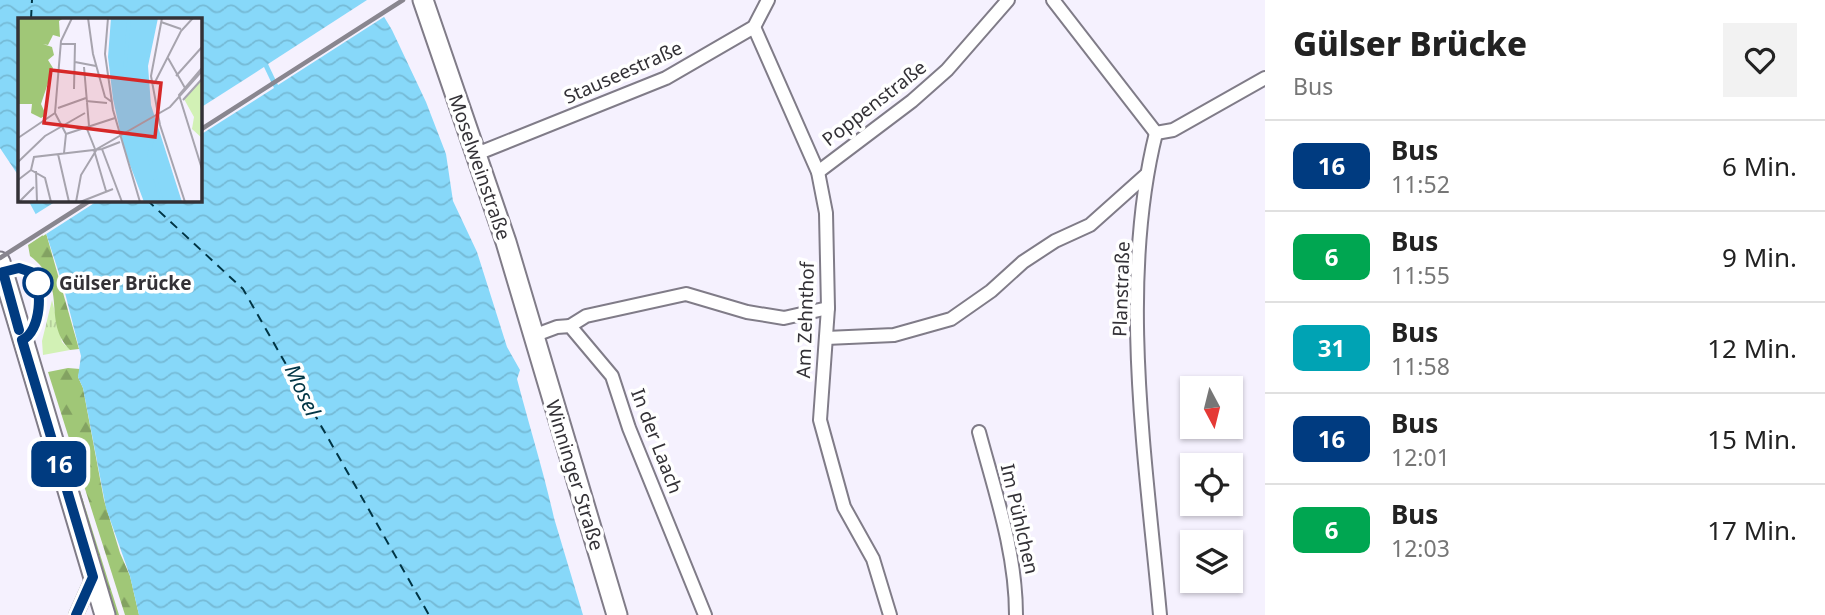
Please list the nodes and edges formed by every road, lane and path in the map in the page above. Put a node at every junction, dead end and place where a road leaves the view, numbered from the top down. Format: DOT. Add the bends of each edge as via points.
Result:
graph roads {
  1 [pos="423,0"];
  2 [pos="768,0"];
  3 [pos="1008,0"];
  4 [pos="1053,0"];
  5 [pos="754,27"];
  6 [pos="1265,78"];
  7 [pos="1156,134"];
  8 [pos="474,155"];
  9 [pos="818,172"];
  10 [pos="1146,175"];
  11 [pos="0,262"];
  12 [pos="828,307"];
  13 [pos="570,326"];
  14 [pos="533,336"];
  15 [pos="826,338"];
  16 [pos="979,432"];
  17 [pos="93,577"];
  18 [pos="76,615"];
  19 [pos="105,615"];
  20 [pos="617,615"];
  21 [pos="705,615"];
  22 [pos="890,615"];
  23 [pos="1016,615"];
  24 [pos="1160,615"];
  1 -- 8 [label="main road, Moselweinstraße"];
  2 -- 5 [label="street"];
  3 -- 9 [label="street, Poppenstraße" via="947,70"];
  4 -- 7 [label="street"];
  5 -- 8 [label="street, Stauseestraße" via="666,78"];
  5 -- 9 [label="street, Am Zehnthof"];
  6 -- 7 [label="street" via="1173,130"];
  7 -- 10 [label="street, Planstraße"];
  8 -- 14 [label="main road, Moselweinstraße"];
  9 -- 12 [label="street, Am Zehnthof" via="826,213"];
  10 -- 15 [label="street" via="1090,225 1023,262 951,319 894,335"];
  10 -- 24 [label="street, Planstraße" via="1138,296 1139,384"];
  11 -- 17 [label="main road"];
  12 -- 13 [label="street" via="784,318 686,294 586,316"];
  12 -- 15 [label="street, Am Zehnthof"];
  13 -- 14 [label="street"];
  13 -- 21 [label="street, In der Laach" via="612,376"];
  14 -- 20 [label="main road, Winninger Straße"];
  15 -- 22 [label="street, Am Zehnthof" via="820,419 845,507 873,559"];
  16 -- 23 [label="street, Im Pühlchen" via="1005,528 1016,585"];
  17 -- 18 [label="street"];
  17 -- 19 [label="main road"];
}
